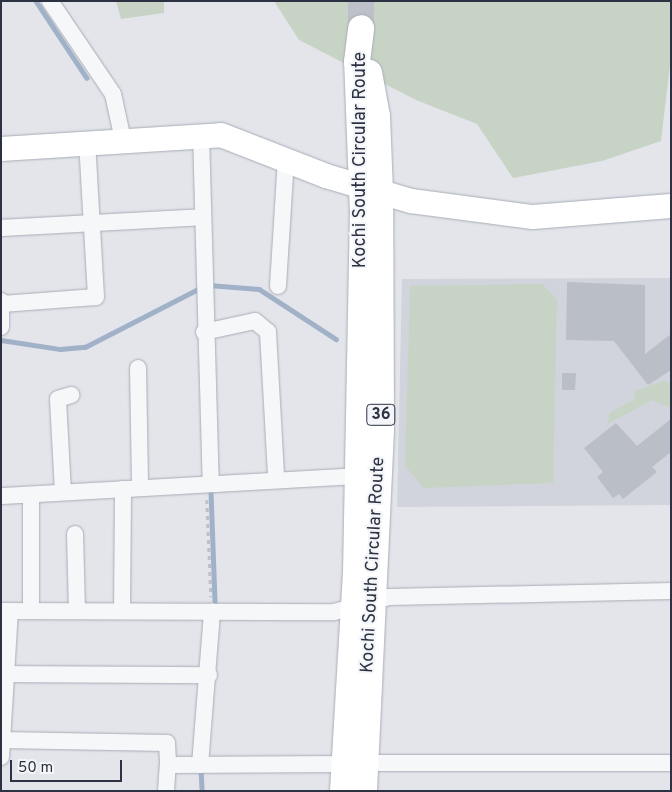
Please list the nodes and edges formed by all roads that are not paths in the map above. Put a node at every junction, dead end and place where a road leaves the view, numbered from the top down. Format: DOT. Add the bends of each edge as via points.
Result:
graph roads {
  1 [pos="50,1"];
  2 [pos="361,34"];
  3 [pos="201,134"];
  4 [pos="123,140"];
  5 [pos="87,143"];
  6 [pos="1,149"];
  7 [pos="286,158"];
  8 [pos="371,189"];
  9 [pos="671,206"];
  10 [pos="203,217"];
  11 [pos="92,222"];
  12 [pos="1,228"];
  13 [pos="278,286"];
  14 [pos="1,302"];
  15 [pos="1,327"];
  16 [pos="204,332"];
  17 [pos="138,368"];
  18 [pos="71,395"];
  19 [pos="357,476"];
  20 [pos="276,477"];
  21 [pos="209,483"];
  22 [pos="140,486"];
  23 [pos="123,489"];
  24 [pos="2,491"];
  25 [pos="63,492"];
  26 [pos="31,495"];
  27 [pos="75,534"];
  28 [pos="671,591"];
  29 [pos="364,604"];
  30 [pos="76,610"];
  31 [pos="122,610"];
  32 [pos="6,611"];
  33 [pos="31,611"];
  34 [pos="212,611"];
  35 [pos="4,674"];
  36 [pos="209,675"];
  37 [pos="2,740"];
  38 [pos="1,757"];
  39 [pos="671,763"];
  40 [pos="355,764"];
  41 [pos="168,765"];
  42 [pos="200,765"];
  43 [pos="166,791"];
  44 [pos="344,791"];
  45 [pos="364,791"];
  1 -- 4 [label="street" via="114,94"];
  2 -- 8 [label="main road, Kochi South Circular Route / 36" via="357,62"];
  3 -- 4 [label="street"];
  3 -- 7 [label="street" via="246,142"];
  3 -- 10 [label="street"];
  4 -- 5 [label="street"];
  5 -- 6 [label="street"];
  5 -- 11 [label="street"];
  7 -- 8 [label="street"];
  7 -- 13 [label="street"];
  8 -- 9 [label="street" via="410,201 533,217"];
  8 -- 19 [label="main road, Kochi South Circular Route / 36"];
  8 -- 29 [label="main road, Kochi South Circular Route / 36" via="381,430"];
  10 -- 11 [label="street"];
  10 -- 16 [label="street"];
  11 -- 12 [label="street"];
  11 -- 14 [label="street" via="96,297"];
  14 -- 15 [label="street"];
  16 -- 20 [label="street" via="255,321 268,332"];
  16 -- 21 [label="street"];
  17 -- 22 [label="street"];
  18 -- 25 [label="street" via="58,399"];
  19 -- 20 [label="street"];
  19 -- 29 [label="main road, Kochi South Circular Route / 36"];
  20 -- 21 [label="street"];
  21 -- 22 [label="street"];
  22 -- 23 [label="street"];
  23 -- 25 [label="street"];
  23 -- 31 [label="street"];
  24 -- 26 [label="street"];
  25 -- 26 [label="street"];
  26 -- 33 [label="street"];
  27 -- 30 [label="street"];
  28 -- 29 [label="street" via="467,593"];
  29 -- 34 [label="street" via="334,612"];
  29 -- 40 [label="main road, Kochi South Circular Route / 36"];
  30 -- 31 [label="street"];
  30 -- 33 [label="street"];
  31 -- 34 [label="street"];
  32 -- 33 [label="street"];
  32 -- 35 [label="street"];
  34 -- 36 [label="street"];
  35 -- 36 [label="street"];
  35 -- 37 [label="street"];
  36 -- 42 [label="street"];
  37 -- 38 [label="street"];
  37 -- 41 [label="street" via="167,743"];
  39 -- 40 [label="street"];
  40 -- 42 [label="street"];
  40 -- 44 [label="main road, Kochi South Circular Route / 36"];
  40 -- 45 [label="main road, Kochi South Circular Route / 36"];
  41 -- 42 [label="street"];
  41 -- 43 [label="street"];
}
